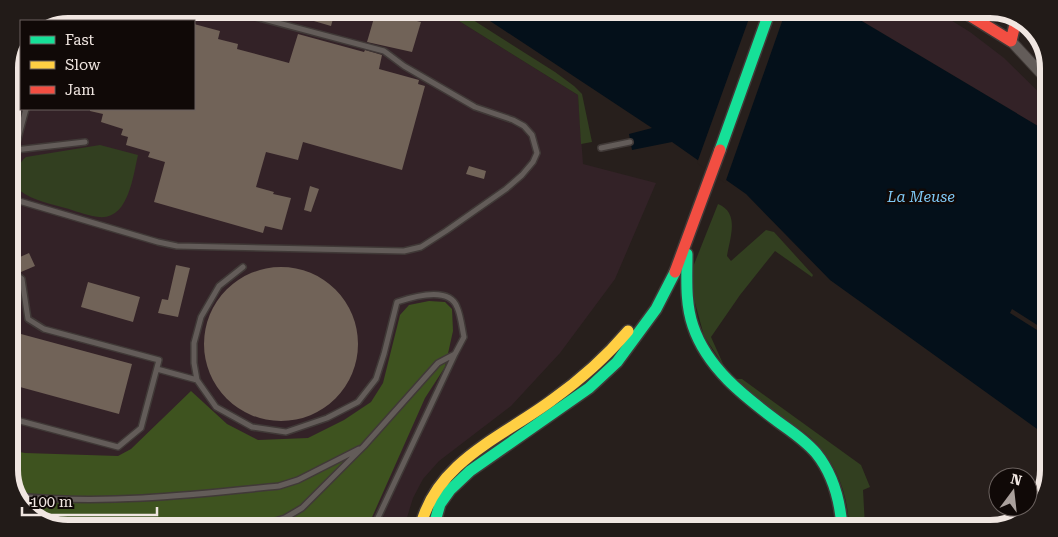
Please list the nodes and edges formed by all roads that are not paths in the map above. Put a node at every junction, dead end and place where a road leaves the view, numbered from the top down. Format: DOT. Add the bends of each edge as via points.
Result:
graph roads {
  1 [pos="260,18"];
  2 [pos="766,18"];
  3 [pos="975,18"];
  4 [pos="1015,24"];
  5 [pos="1012,41"];
  6 [pos="1040,72"];
  7 [pos="26,110"];
  8 [pos="18,136"];
  9 [pos="85,142"];
  10 [pos="630,142"];
  11 [pos="601,148"];
  12 [pos="18,150"];
  13 [pos="18,201"];
  14 [pos="687,240"];
  15 [pos="243,267"];
  16 [pos="18,276"];
  17 [pos="455,354"];
  18 [pos="157,369"];
  19 [pos="197,380"];
  20 [pos="18,420"];
  21 [pos="364,446"];
  22 [pos="26,497"];
  23 [pos="278,520"];
  24 [pos="378,520"];
  25 [pos="422,520"];
  26 [pos="435,520"];
  27 [pos="842,520"];
  1 -- 13 [label="lane" via="384,51 475,107 524,126 535,143 537,152 533,162 506,189 446,231 421,247 404,252 177,246"];
  2 -- 14 [label="main road"];
  3 -- 5 [label="main road"];
  4 -- 5 [label="main road"];
  5 -- 6 [label="street"];
  7 -- 8 [label="lane"];
  9 -- 12 [label="lane"];
  10 -- 11 [label="lane"];
  14 -- 25 [label="main road" via="642,313 616,347 586,376 447,476 428,504"];
  14 -- 26 [label="main road" via="675,274 656,309 617,362 589,388 470,471 440,504"];
  14 -- 27 [label="main road" via="687,291 697,335 707,354 731,385 818,455 836,490"];
  15 -- 19 [label="lane" via="219,286 201,317 194,343"];
  16 -- 18 [label="lane" via="22,279 28,318 44,329 159,360"];
  17 -- 19 [label="lane" via="464,337 457,305 445,296 418,295 397,302 376,379 358,402 327,418 286,432 252,427 216,407"];
  17 -- 21 [label="lane" via="438,363"];
  17 -- 24 [label="lane"];
  18 -- 19 [label="lane"];
  18 -- 20 [label="lane" via="141,428 118,447"];
  21 -- 22 [label="lane" via="298,480 278,486 85,500"];
  21 -- 23 [label="lane" via="302,508"];
}
